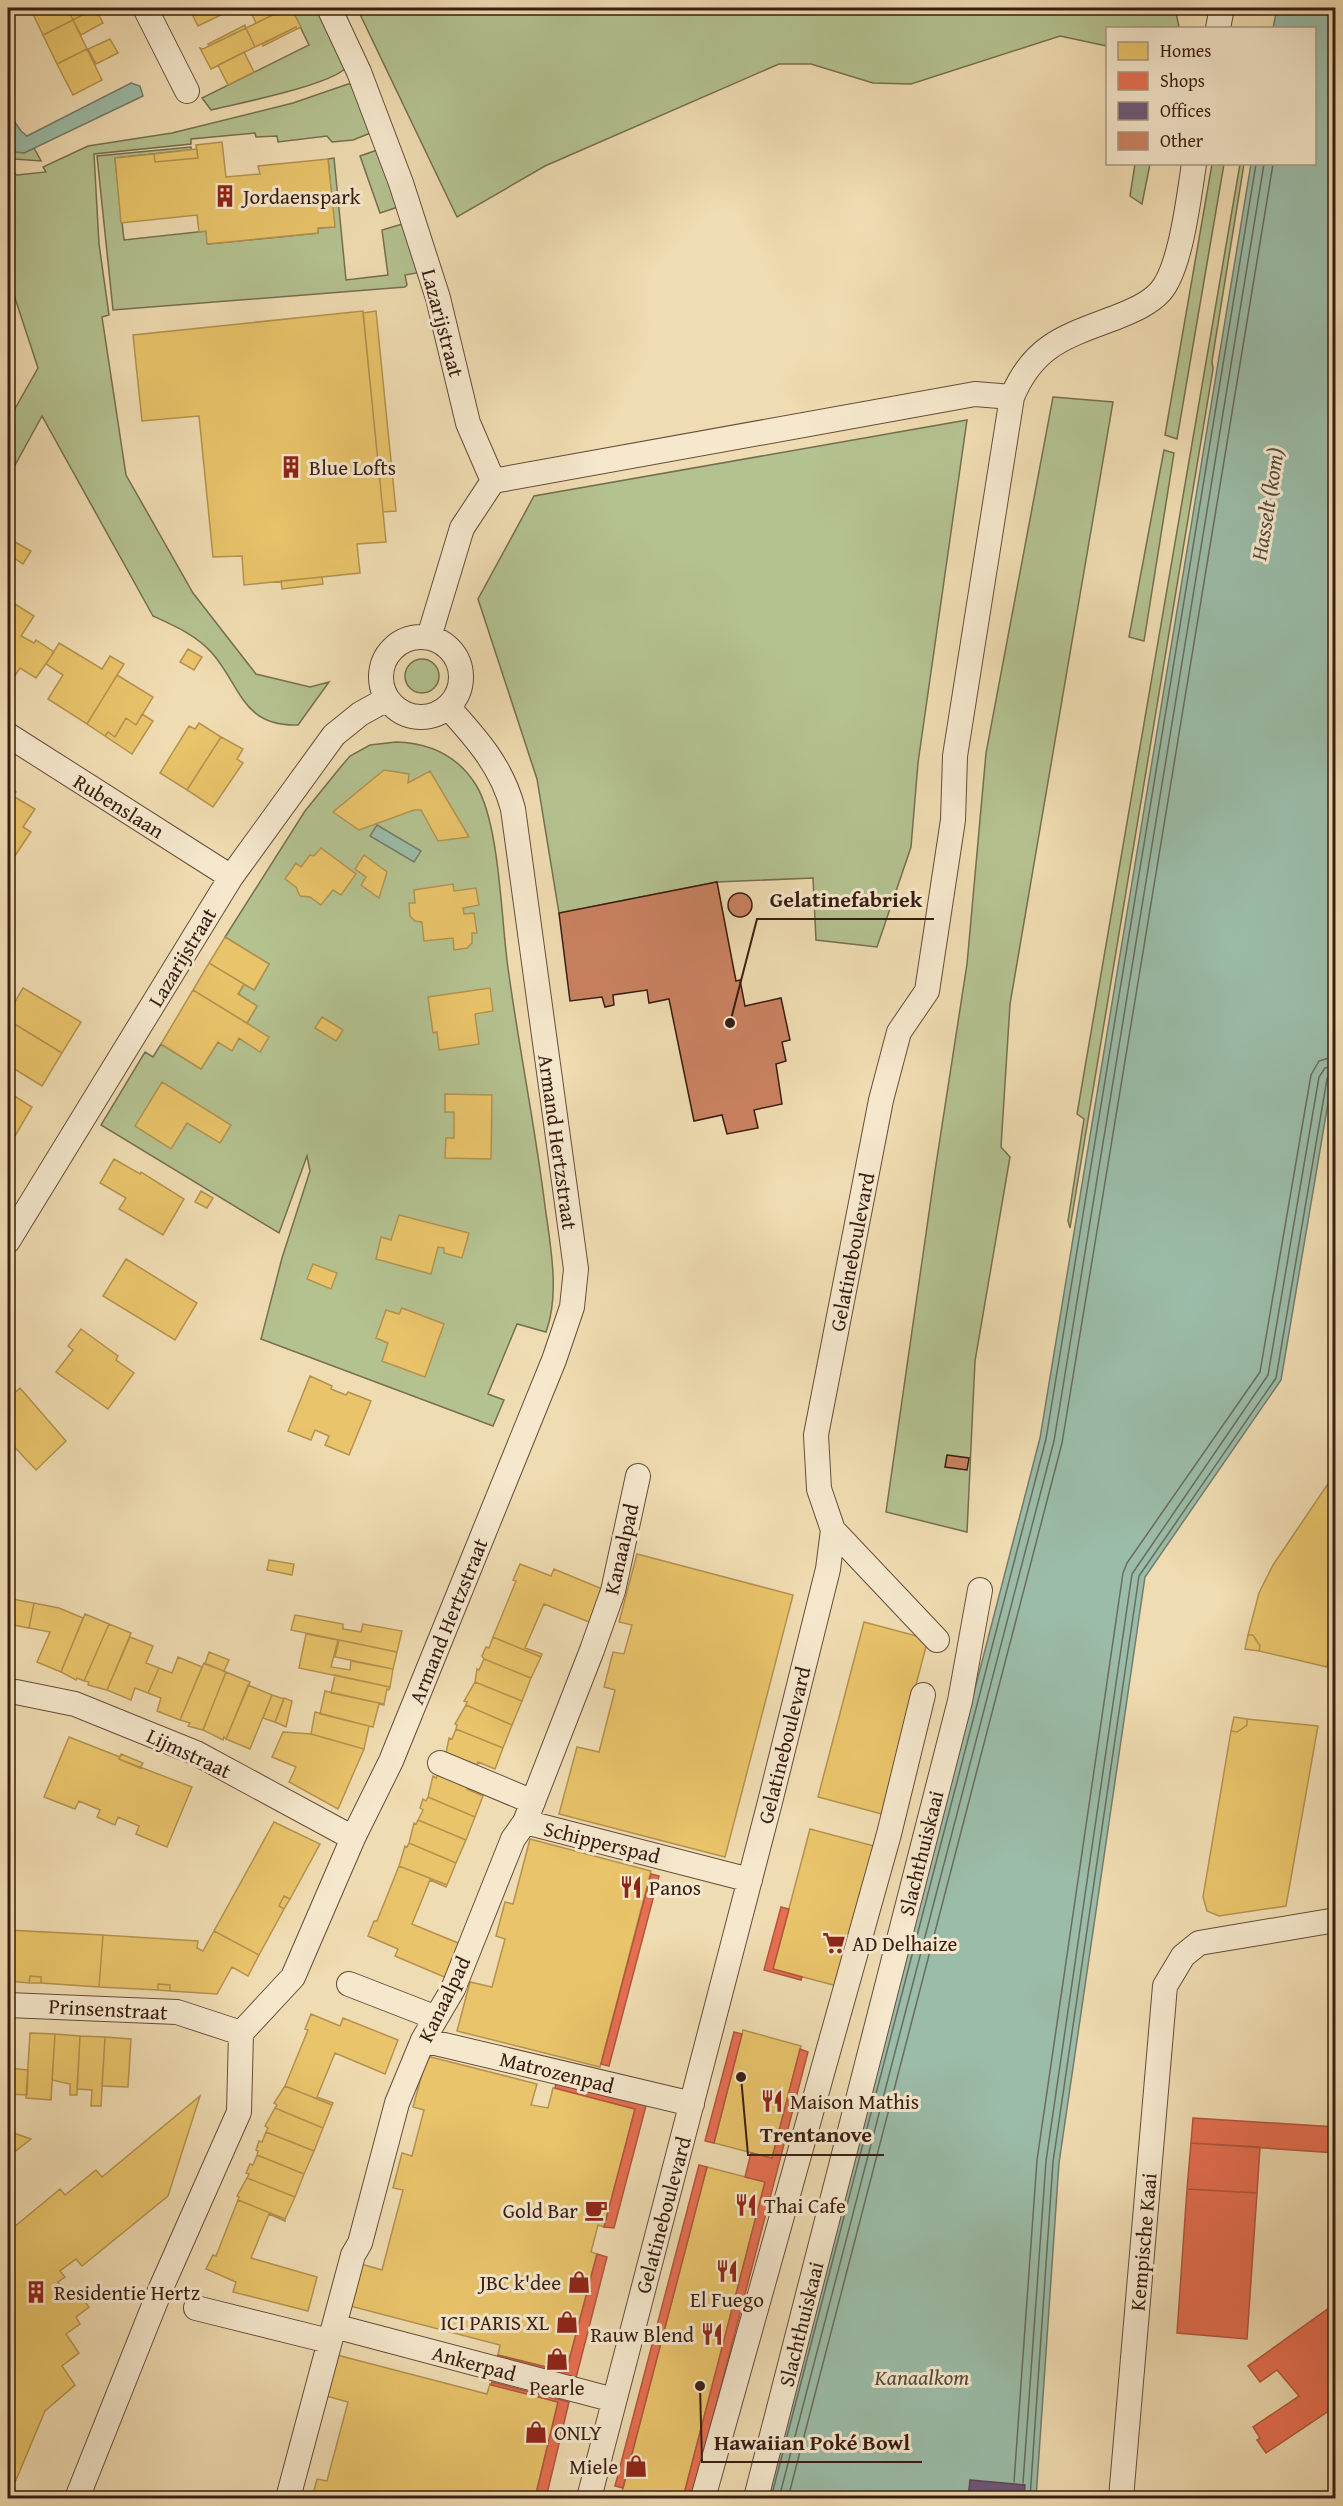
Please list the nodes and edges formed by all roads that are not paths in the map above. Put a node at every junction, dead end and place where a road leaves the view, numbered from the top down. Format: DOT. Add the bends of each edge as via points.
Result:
graph roads {
  1 [pos="145,8"];
  2 [pos="328,8"];
  3 [pos="1222,8"];
  4 [pos="1218,27"];
  5 [pos="188,91"];
  6 [pos="1194,165"];
  7 [pos="1012,397"];
  8 [pos="493,481"];
  9 [pos="429,637"];
  10 [pos="387,699"];
  11 [pos="448,707"];
  12 [pos="8,735"];
  13 [pos="231,877"];
  14 [pos="8,1241"];
  15 [pos="638,1476"];
  16 [pos="833,1530"];
  17 [pos="980,1590"];
  18 [pos="937,1640"];
  19 [pos="12,1692"];
  20 [pos="924,1695"];
  21 [pos="440,1763"];
  22 [pos="529,1812"];
  23 [pos="353,1838"];
  24 [pos="750,1880"];
  25 [pos="1335,1920"];
  26 [pos="349,1984"];
  27 [pos="8,2005"];
  28 [pos="434,2017"];
  29 [pos="241,2034"];
  30 [pos="423,2040"];
  31 [pos="692,2104"];
  32 [pos="196,2308"];
  33 [pos="332,2334"];
  34 [pos="614,2400"];
  35 [pos="78,2499"];
  36 [pos="288,2499"];
  37 [pos="589,2499"];
  38 [pos="703,2499"];
  39 [pos="756,2499"];
  40 [pos="1122,2499"];
  1 -- 5 [label="street"];
  2 -- 8 [label="street, Lazarijstraat" via="359,72 402,183 438,298 468,423"];
  3 -- 4 [label="street"];
  6 -- 7 [label="street" via="1181,238 1162,291 1145,304 1047,348 1028,367"];
  7 -- 8 [label="street" via="975,394"];
  7 -- 16 [label="street, Gelatineboulevard" via="955,756 953,820 927,991 899,1032 881,1100 816,1435 819,1488"];
  8 -- 9 [label="street" via="462,528"];
  9 -- 10 [label="street" via="406,639 389,651 381,674"];
  9 -- 11 [label="street" via="446,645 461,669 459,690"];
  10 -- 11 [label="street" via="413,717 432,716"];
  10 -- 13 [label="street, Lazarijstraat" via="334,735"];
  11 -- 23 [label="street, Armand Hertzstraat" via="493,760 513,809 576,1269 572,1307 554,1360 391,1761"];
  12 -- 13 [label="street, Rubenslaan"];
  13 -- 14 [label="street, Lazarijstraat"];
  15 -- 22 [label="street, Kanaalpad" via="613,1591"];
  16 -- 18 [label="street"];
  16 -- 24 [label="street, Gelatineboulevard" via="821,1599"];
  17 -- 39 [label="street, Slachthuiskaai" via="960,1701"];
  19 -- 23 [label="street, Lijmstraat" via="75,1704 196,1753"];
  20 -- 38 [label="street, Slachthuiskaai" via="889,1834"];
  21 -- 22 [label="street, Schipperspad"];
  22 -- 24 [label="street, Schipperspad"];
  22 -- 28 [label="street, Kanaalpad" via="513,1839 453,1989"];
  23 -- 29 [label="street, Armand Hertzstraat" via="293,1977"];
  24 -- 31 [label="street, Gelatineboulevard"];
  25 -- 40 [label="street, Kempische Kaai" via="1198,1943 1183,1956 1165,1986"];
  26 -- 28 [label="street"];
  27 -- 29 [label="street, Prinsenstraat" via="177,2012"];
  28 -- 30 [label="street, Kanaalpad"];
  29 -- 35 [label="street" via="239,2112 161,2288"];
  30 -- 31 [label="street, Matrozenpad"];
  30 -- 33 [label="street, Kanaalpad" via="397,2103"];
  31 -- 34 [label="street, Gelatineboulevard"];
  32 -- 33 [label="street, Ankerpad"];
  33 -- 34 [label="street, Ankerpad"];
  33 -- 36 [label="street, Kanaalpad"];
  34 -- 37 [label="street, Gelatineboulevard"];
}
